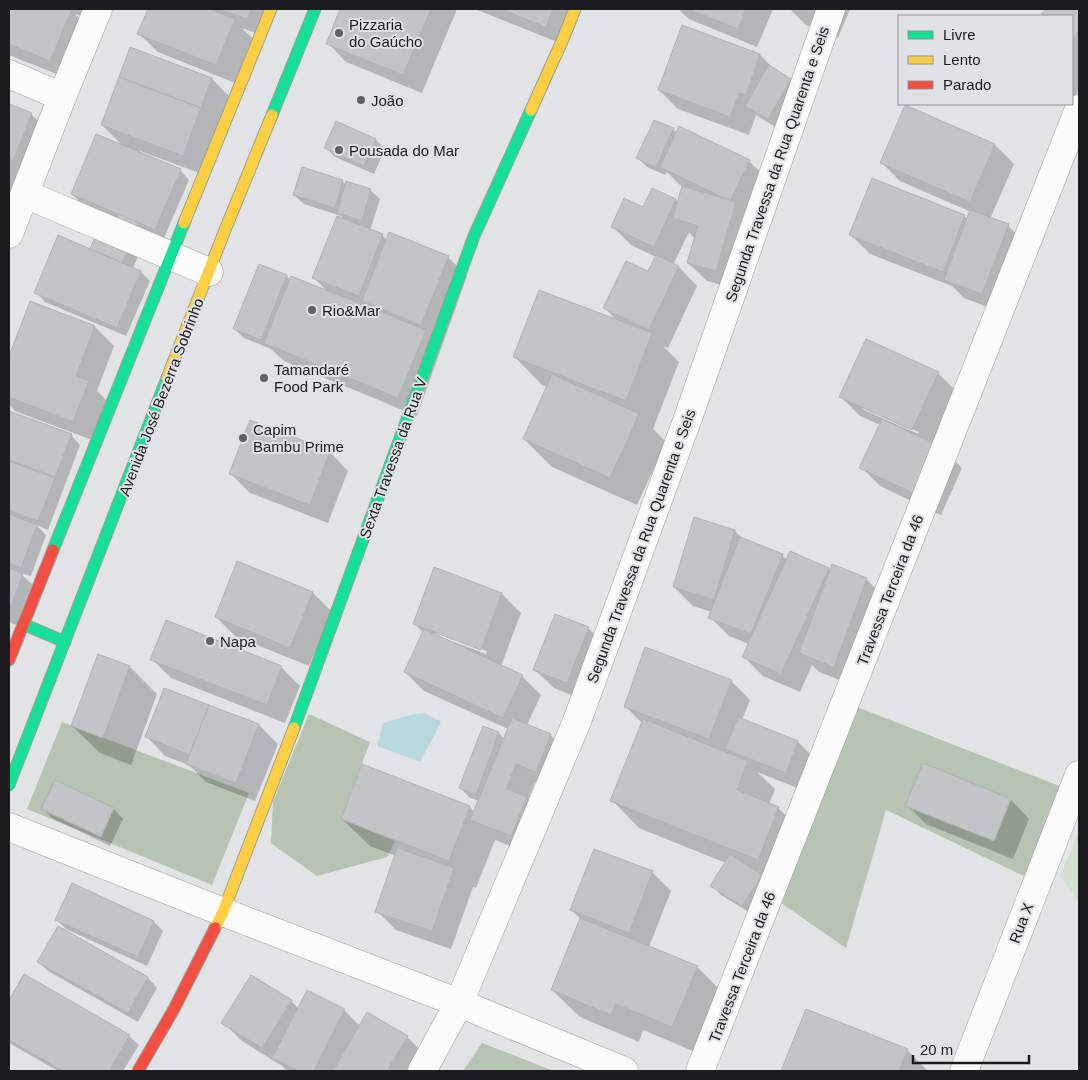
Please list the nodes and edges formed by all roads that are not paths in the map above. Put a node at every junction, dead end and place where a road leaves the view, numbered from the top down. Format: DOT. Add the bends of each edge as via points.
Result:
graph roads {
  1 [pos="98,9"];
  2 [pos="271,9"];
  3 [pos="315,9"];
  4 [pos="575,9"];
  5 [pos="831,9"];
  6 [pos="9,74"];
  7 [pos="62,96"];
  8 [pos="1079,109"];
  9 [pos="25,194"];
  10 [pos="9,234"];
  11 [pos="171,255"];
  12 [pos="209,272"];
  13 [pos="23,624"];
  14 [pos="65,642"];
  15 [pos="9,660"];
  16 [pos="1079,775"];
  17 [pos="9,785"];
  18 [pos="9,826"];
  19 [pos="223,912"];
  20 [pos="459,1003"];
  21 [pos="138,1071"];
  22 [pos="422,1071"];
  23 [pos="624,1071"];
  24 [pos="700,1071"];
  25 [pos="964,1071"];
  1 -- 7 [label="street"];
  2 -- 11 [label="main road"];
  3 -- 12 [label="main road, Avenida José Bezerra Sobrinho"];
  4 -- 19 [label="main road, Sexta Travessa da Rua V" via="474,236 308,692"];
  5 -- 20 [label="street, Segunda Travessa da Rua Quarenta e Seis" via="688,418 577,721"];
  6 -- 7 [label="street"];
  7 -- 9 [label="street"];
  8 -- 24 [label="street, Travessa Terceira da 46"];
  9 -- 10 [label="street"];
  9 -- 11 [label="street"];
  11 -- 12 [label="street"];
  11 -- 13 [label="main road"];
  12 -- 14 [label="main road, Avenida José Bezerra Sobrinho"];
  13 -- 14 [label="main road"];
  13 -- 15 [label="main road"];
  14 -- 17 [label="main road, Avenida José Bezerra Sobrinho"];
  16 -- 25 [label="street, Rua X"];
  18 -- 19 [label="street"];
  19 -- 20 [label="street"];
  19 -- 21 [label="main road, Sexta Travessa da Rua V" via="174,1009"];
  20 -- 22 [label="street, Segunda Travessa da Rua Quarenta e Seis"];
  20 -- 23 [label="street"];
}
